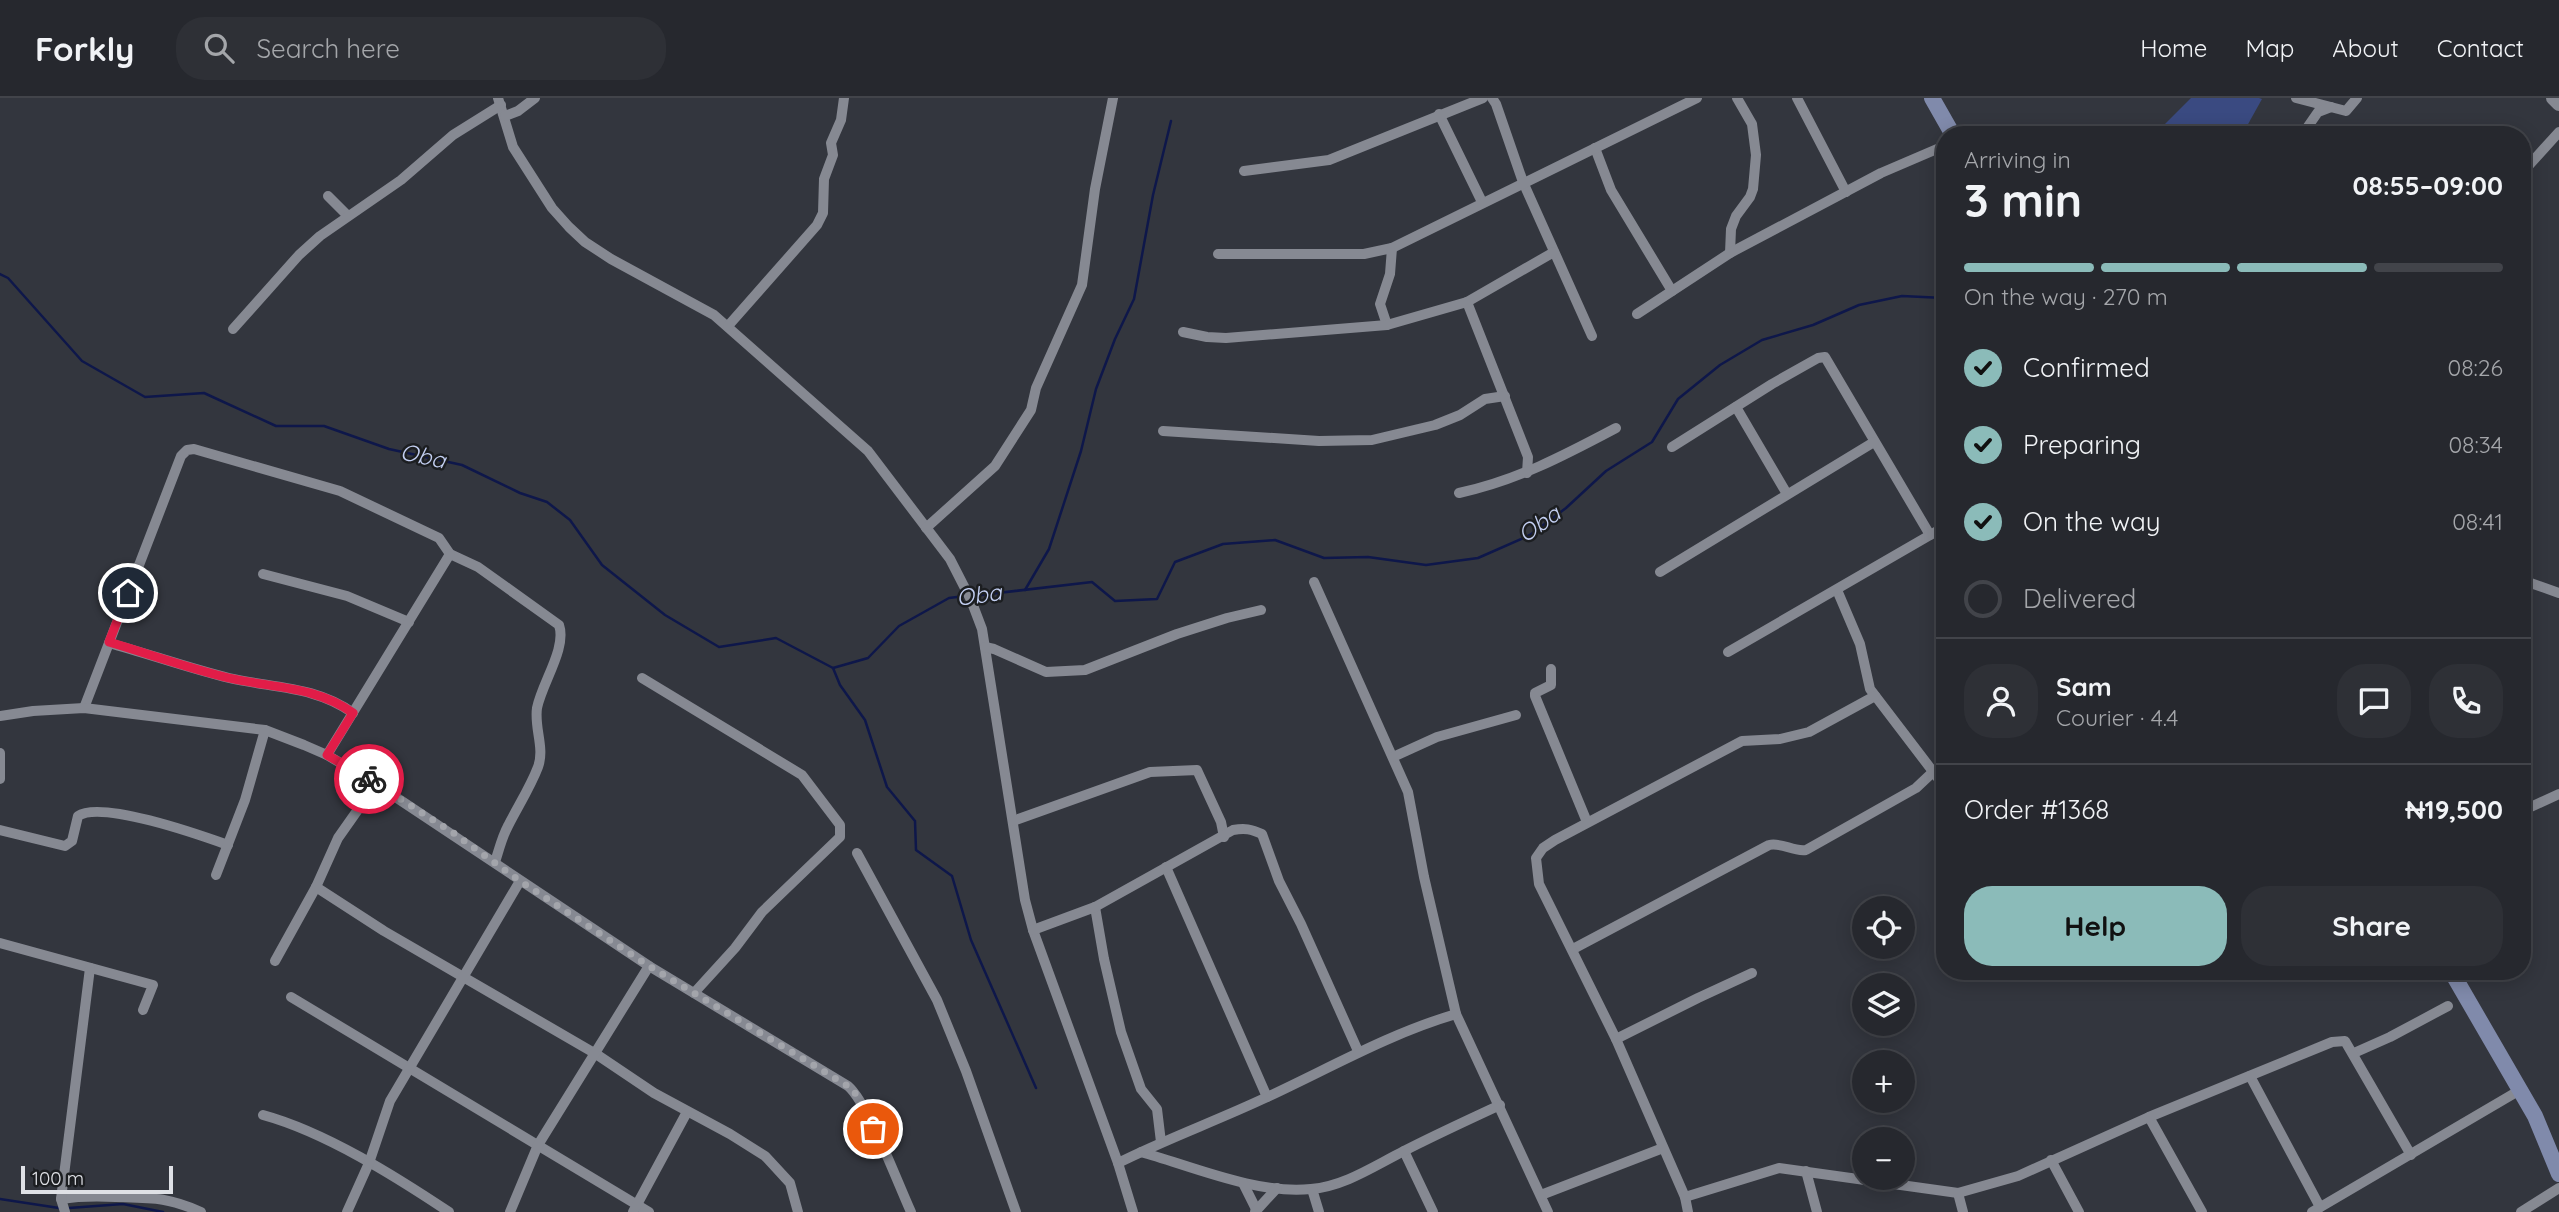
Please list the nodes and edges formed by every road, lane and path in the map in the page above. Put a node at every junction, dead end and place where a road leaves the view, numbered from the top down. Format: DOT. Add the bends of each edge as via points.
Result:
graph roads {
  1 [pos="535,98"];
  2 [pos="844,98"];
  3 [pos="1113,98"];
  4 [pos="1483,98"];
  5 [pos="1492,98"];
  6 [pos="1697,98"];
  7 [pos="1737,98"];
  8 [pos="1797,98"];
  9 [pos="1932,98"];
  10 [pos="2296,98"];
  11 [pos="2357,98"];
  12 [pos="2553,98"];
  13 [pos="499,101"];
  14 [pos="2559,104"];
  15 [pos="2331,107"];
  16 [pos="1439,114"];
  17 [pos="505,116"];
  18 [pos="1948,126"];
  19 [pos="2308,126"];
  20 [pos="2559,132"];
  21 [pos="1595,148"];
  22 [pos="1936,149"];
  23 [pos="2531,163"];
  24 [pos="1244,171"];
  25 [pos="1523,182"];
  26 [pos="1846,192"];
  27 [pos="328,195"];
  28 [pos="1482,202"];
  29 [pos="348,216"];
  30 [pos="1392,248"];
  31 [pos="1554,252"];
  32 [pos="1730,253"];
  33 [pos="1218,254"];
  34 [pos="1672,291"];
  35 [pos="1468,302"];
  36 [pos="1637,314"];
  37 [pos="1387,325"];
  38 [pos="728,326"];
  39 [pos="233,329"];
  40 [pos="1182,332"];
  41 [pos="1592,337"];
  42 [pos="1505,396"];
  43 [pos="1736,407"];
  44 [pos="1616,428"];
  45 [pos="1163,431"];
  46 [pos="1874,442"];
  47 [pos="1672,446"];
  48 [pos="1527,473"];
  49 [pos="1459,493"];
  50 [pos="1787,494"];
  51 [pos="926,528"];
  52 [pos="1936,532"];
  53 [pos="1930,535"];
  54 [pos="450,554"];
  55 [pos="1660,572"];
  56 [pos="263,575"];
  57 [pos="1314,582"];
  58 [pos="2531,583"];
  59 [pos="1838,590"];
  60 [pos="2559,593"];
  61 [pos="1261,610"];
  62 [pos="409,622"];
  63 [pos="109,642"];
  64 [pos="985,647"];
  65 [pos="1728,652"];
  66 [pos="1551,669"];
  67 [pos="642,678"];
  68 [pos="1875,696"];
  69 [pos="84,708"];
  70 [pos="353,713"];
  71 [pos="1516,715"];
  72 [pos="0,716"];
  73 [pos="265,730"];
  74 [pos="0,753"];
  75 [pos="327,755"];
  76 [pos="1393,757"];
  77 [pos="1933,772"];
  78 [pos="1936,776"];
  79 [pos="0,779"];
  80 [pos="376,783"];
  81 [pos="2559,794"];
  82 [pos="2531,807"];
  83 [pos="1013,821"];
  84 [pos="1587,822"];
  85 [pos="0,830"];
  86 [pos="1224,837"];
  87 [pos="228,845"];
  88 [pos="857,853"];
  89 [pos="495,862"];
  90 [pos="1166,867"];
  91 [pos="216,875"];
  92 [pos="520,881"];
  93 [pos="316,887"];
  94 [pos="1095,907"];
  95 [pos="1033,930"];
  96 [pos="0,943"];
  97 [pos="1573,949"];
  98 [pos="275,961"];
  99 [pos="649,966"];
  100 [pos="90,968"];
  101 [pos="1752,973"];
  102 [pos="463,976"];
  103 [pos="2456,980"];
  104 [pos="695,993"];
  105 [pos="291,997"];
  106 [pos="2448,1006"];
  107 [pos="143,1010"];
  108 [pos="1456,1014"];
  109 [pos="1616,1039"];
  110 [pos="1359,1051"];
  111 [pos="2354,1053"];
  112 [pos="596,1054"];
  113 [pos="410,1068"];
  114 [pos="2250,1076"];
  115 [pos="2520,1090"];
  116 [pos="1268,1097"];
  117 [pos="1500,1105"];
  118 [pos="687,1112"];
  119 [pos="263,1115"];
  120 [pos="2149,1117"];
  121 [pos="1161,1142"];
  122 [pos="538,1144"];
  123 [pos="1663,1148"];
  124 [pos="1404,1151"];
  125 [pos="1140,1152"];
  126 [pos="2412,1155"];
  127 [pos="2051,1160"];
  128 [pos="369,1163"];
  129 [pos="1118,1163"];
  130 [pos="1806,1171"];
  131 [pos="2559,1174"];
  132 [pos="1243,1183"];
  133 [pos="1277,1188"];
  134 [pos="2559,1188"];
  135 [pos="1312,1189"];
  136 [pos="1958,1193"];
  137 [pos="1541,1195"];
  138 [pos="1685,1197"];
  139 [pos="61,1199"];
  140 [pos="635,1208"];
  141 [pos="2316,1210"];
  142 [pos="1256,1211"];
  143 [pos="65,1212"];
  144 [pos="201,1212"];
  145 [pos="348,1212"];
  146 [pos="449,1212"];
  147 [pos="510,1212"];
  148 [pos="649,1212"];
  149 [pos="798,1212"];
  150 [pos="911,1212"];
  151 [pos="1016,1212"];
  152 [pos="1131,1212"];
  153 [pos="1319,1212"];
  154 [pos="1433,1212"];
  155 [pos="1548,1212"];
  156 [pos="1688,1212"];
  157 [pos="1818,1212"];
  158 [pos="1963,1212"];
  159 [pos="2079,1212"];
  160 [pos="2202,1212"];
  161 [pos="2521,1212"];
  1 -- 17 [label="street"];
  2 -- 38 [label="street" via="817,225"];
  3 -- 51 [label="street" via="1083,285 1036,388 1031,410 995,466"];
  4 -- 16 [label="street"];
  5 -- 25 [label="street"];
  6 -- 21 [label="street"];
  7 -- 32 [label="street" via="1752,124 1756,155 1753,189 1731,229"];
  8 -- 26 [label="street"];
  9 -- 18 [label="main road"];
  10 -- 15 [label="street"];
  11 -- 15 [label="street" via="2346,111"];
  12 -- 14 [label="street"];
  13 -- 17 [label="street"];
  13 -- 29 [label="street"];
  15 -- 19 [label="street" via="2318,112"];
  16 -- 24 [label="street" via="1329,160"];
  16 -- 28 [label="street"];
  17 -- 38 [label="street" via="513,147 524,166 552,208 585,242 695,302"];
  20 -- 23 [label="street"];
  21 -- 25 [label="street"];
  21 -- 34 [label="street" via="1611,190"];
  22 -- 26 [label="street"];
  25 -- 28 [label="street"];
  25 -- 31 [label="street"];
  26 -- 32 [label="street"];
  27 -- 29 [label="street"];
  28 -- 30 [label="street"];
  29 -- 39 [label="street" via="299,255"];
  30 -- 33 [label="street" via="1364,254"];
  30 -- 37 [label="street" via="1380,304"];
  31 -- 35 [label="street"];
  31 -- 41 [label="street"];
  32 -- 34 [label="street"];
  34 -- 36 [label="street"];
  35 -- 37 [label="street"];
  35 -- 42 [label="street"];
  37 -- 40 [label="street" via="1226,338"];
  38 -- 51 [label="street" via="863,445"];
  42 -- 45 [label="street" via="1485,399 1435,425 1372,440"];
  42 -- 48 [label="street" via="1528,457"];
  43 -- 46 [label="street" via="1825,357"];
  43 -- 47 [label="street"];
  43 -- 50 [label="street"];
  44 -- 48 [label="street"];
  46 -- 50 [label="street"];
  46 -- 53 [label="street"];
  48 -- 49 [label="street"];
  50 -- 55 [label="street"];
  51 -- 64 [label="street" via="961,580"];
  52 -- 53 [label="street"];
  53 -- 59 [label="street"];
  54 -- 62 [label="street"];
  54 -- 63 [label="street" via="439,538 340,491 187,450"];
  54 -- 89 [label="street" via="478,567 551,618 559,625 562,638 537,709 539,765"];
  56 -- 62 [label="street" via="347,596"];
  57 -- 76 [label="street"];
  58 -- 60 [label="street"];
  59 -- 65 [label="street"];
  59 -- 68 [label="street"];
  61 -- 64 [label="street" via="1072,672 1035,669"];
  62 -- 70 [label="street"];
  63 -- 69 [label="street"];
  63 -- 70 [label="street" via="230,678 326,697"];
  64 -- 83 [label="street"];
  66 -- 84 [label="street" via="1551,685 1535,696"];
  67 -- 104 [label="street" via="802,775 840,825 840,837 762,912"];
  68 -- 77 [label="street"];
  68 -- 84 [label="street" via="1809,732 1731,744"];
  69 -- 72 [label="street"];
  69 -- 73 [label="street"];
  70 -- 75 [label="street"];
  71 -- 76 [label="street" via="1437,737"];
  73 -- 75 [label="street"];
  73 -- 87 [label="street"];
  74 -- 79 [label="street"];
  75 -- 80 [label="street"];
  76 -- 108 [label="street" via="1408,792"];
  77 -- 78 [label="street"];
  77 -- 97 [label="street" via="1906,794 1806,850 1769,845"];
  80 -- 89 [label="street"];
  80 -- 93 [label="street" via="338,838"];
  81 -- 82 [label="street"];
  83 -- 86 [label="street" via="1150,772 1197,770"];
  83 -- 95 [label="street"];
  84 -- 97 [label="street" via="1555,839 1536,858 1539,884"];
  85 -- 87 [label="street" via="65,846 72,841 78,816 91,812 138,817"];
  86 -- 90 [label="street"];
  86 -- 110 [label="street" via="1247,828 1262,834 1279,881"];
  87 -- 91 [label="street"];
  88 -- 151 [label="street" via="937,1000"];
  89 -- 92 [label="street"];
  90 -- 94 [label="street"];
  90 -- 116 [label="street"];
  92 -- 99 [label="street"];
  92 -- 102 [label="street"];
  93 -- 98 [label="street"];
  93 -- 102 [label="street"];
  94 -- 95 [label="street"];
  94 -- 121 [label="street" via="1121,1032 1144,1096 1157,1109"];
  95 -- 129 [label="street"];
  96 -- 100 [label="street"];
  97 -- 109 [label="street"];
  99 -- 104 [label="street"];
  99 -- 112 [label="street"];
  100 -- 107 [label="street" via="153,985"];
  100 -- 139 [label="street"];
  101 -- 109 [label="street"];
  102 -- 112 [label="street"];
  102 -- 113 [label="street"];
  103 -- 115 [label="main road"];
  104 -- 150 [label="street" via="854,1091"];
  105 -- 113 [label="street"];
  106 -- 111 [label="street"];
  108 -- 110 [label="street"];
  108 -- 117 [label="street"];
  109 -- 123 [label="street"];
  110 -- 116 [label="street"];
  111 -- 114 [label="street" via="2345,1041 2332,1042"];
  111 -- 126 [label="street"];
  112 -- 118 [label="street"];
  112 -- 122 [label="street"];
  113 -- 122 [label="street"];
  113 -- 128 [label="street" via="390,1101"];
  114 -- 120 [label="street"];
  114 -- 141 [label="street"];
  115 -- 126 [label="street"];
  115 -- 131 [label="main road"];
  116 -- 121 [label="street"];
  117 -- 124 [label="street"];
  117 -- 137 [label="street"];
  118 -- 140 [label="street"];
  118 -- 149 [label="street" via="765,1156 790,1183"];
  119 -- 128 [label="street"];
  120 -- 127 [label="street"];
  120 -- 160 [label="street"];
  121 -- 125 [label="street"];
  122 -- 140 [label="street"];
  122 -- 147 [label="street"];
  123 -- 137 [label="street"];
  123 -- 138 [label="street"];
  124 -- 135 [label="street" via="1338,1184"];
  124 -- 154 [label="street"];
  125 -- 129 [label="street"];
  125 -- 132 [label="street"];
  126 -- 141 [label="street"];
  127 -- 136 [label="street" via="2018,1176"];
  127 -- 159 [label="street"];
  128 -- 145 [label="street"];
  128 -- 146 [label="street"];
  129 -- 152 [label="street"];
  130 -- 136 [label="street"];
  130 -- 138 [label="street" via="1779,1168"];
  130 -- 157 [label="street"];
  132 -- 133 [label="street"];
  132 -- 142 [label="street"];
  133 -- 135 [label="street"];
  133 -- 142 [label="street"];
  134 -- 161 [label="street"];
  135 -- 153 [label="street"];
  136 -- 158 [label="street"];
  137 -- 155 [label="street"];
  138 -- 156 [label="street"];
  139 -- 143 [label="street"];
  139 -- 144 [label="street" via="147,1196"];
  140 -- 148 [label="street"];
}
